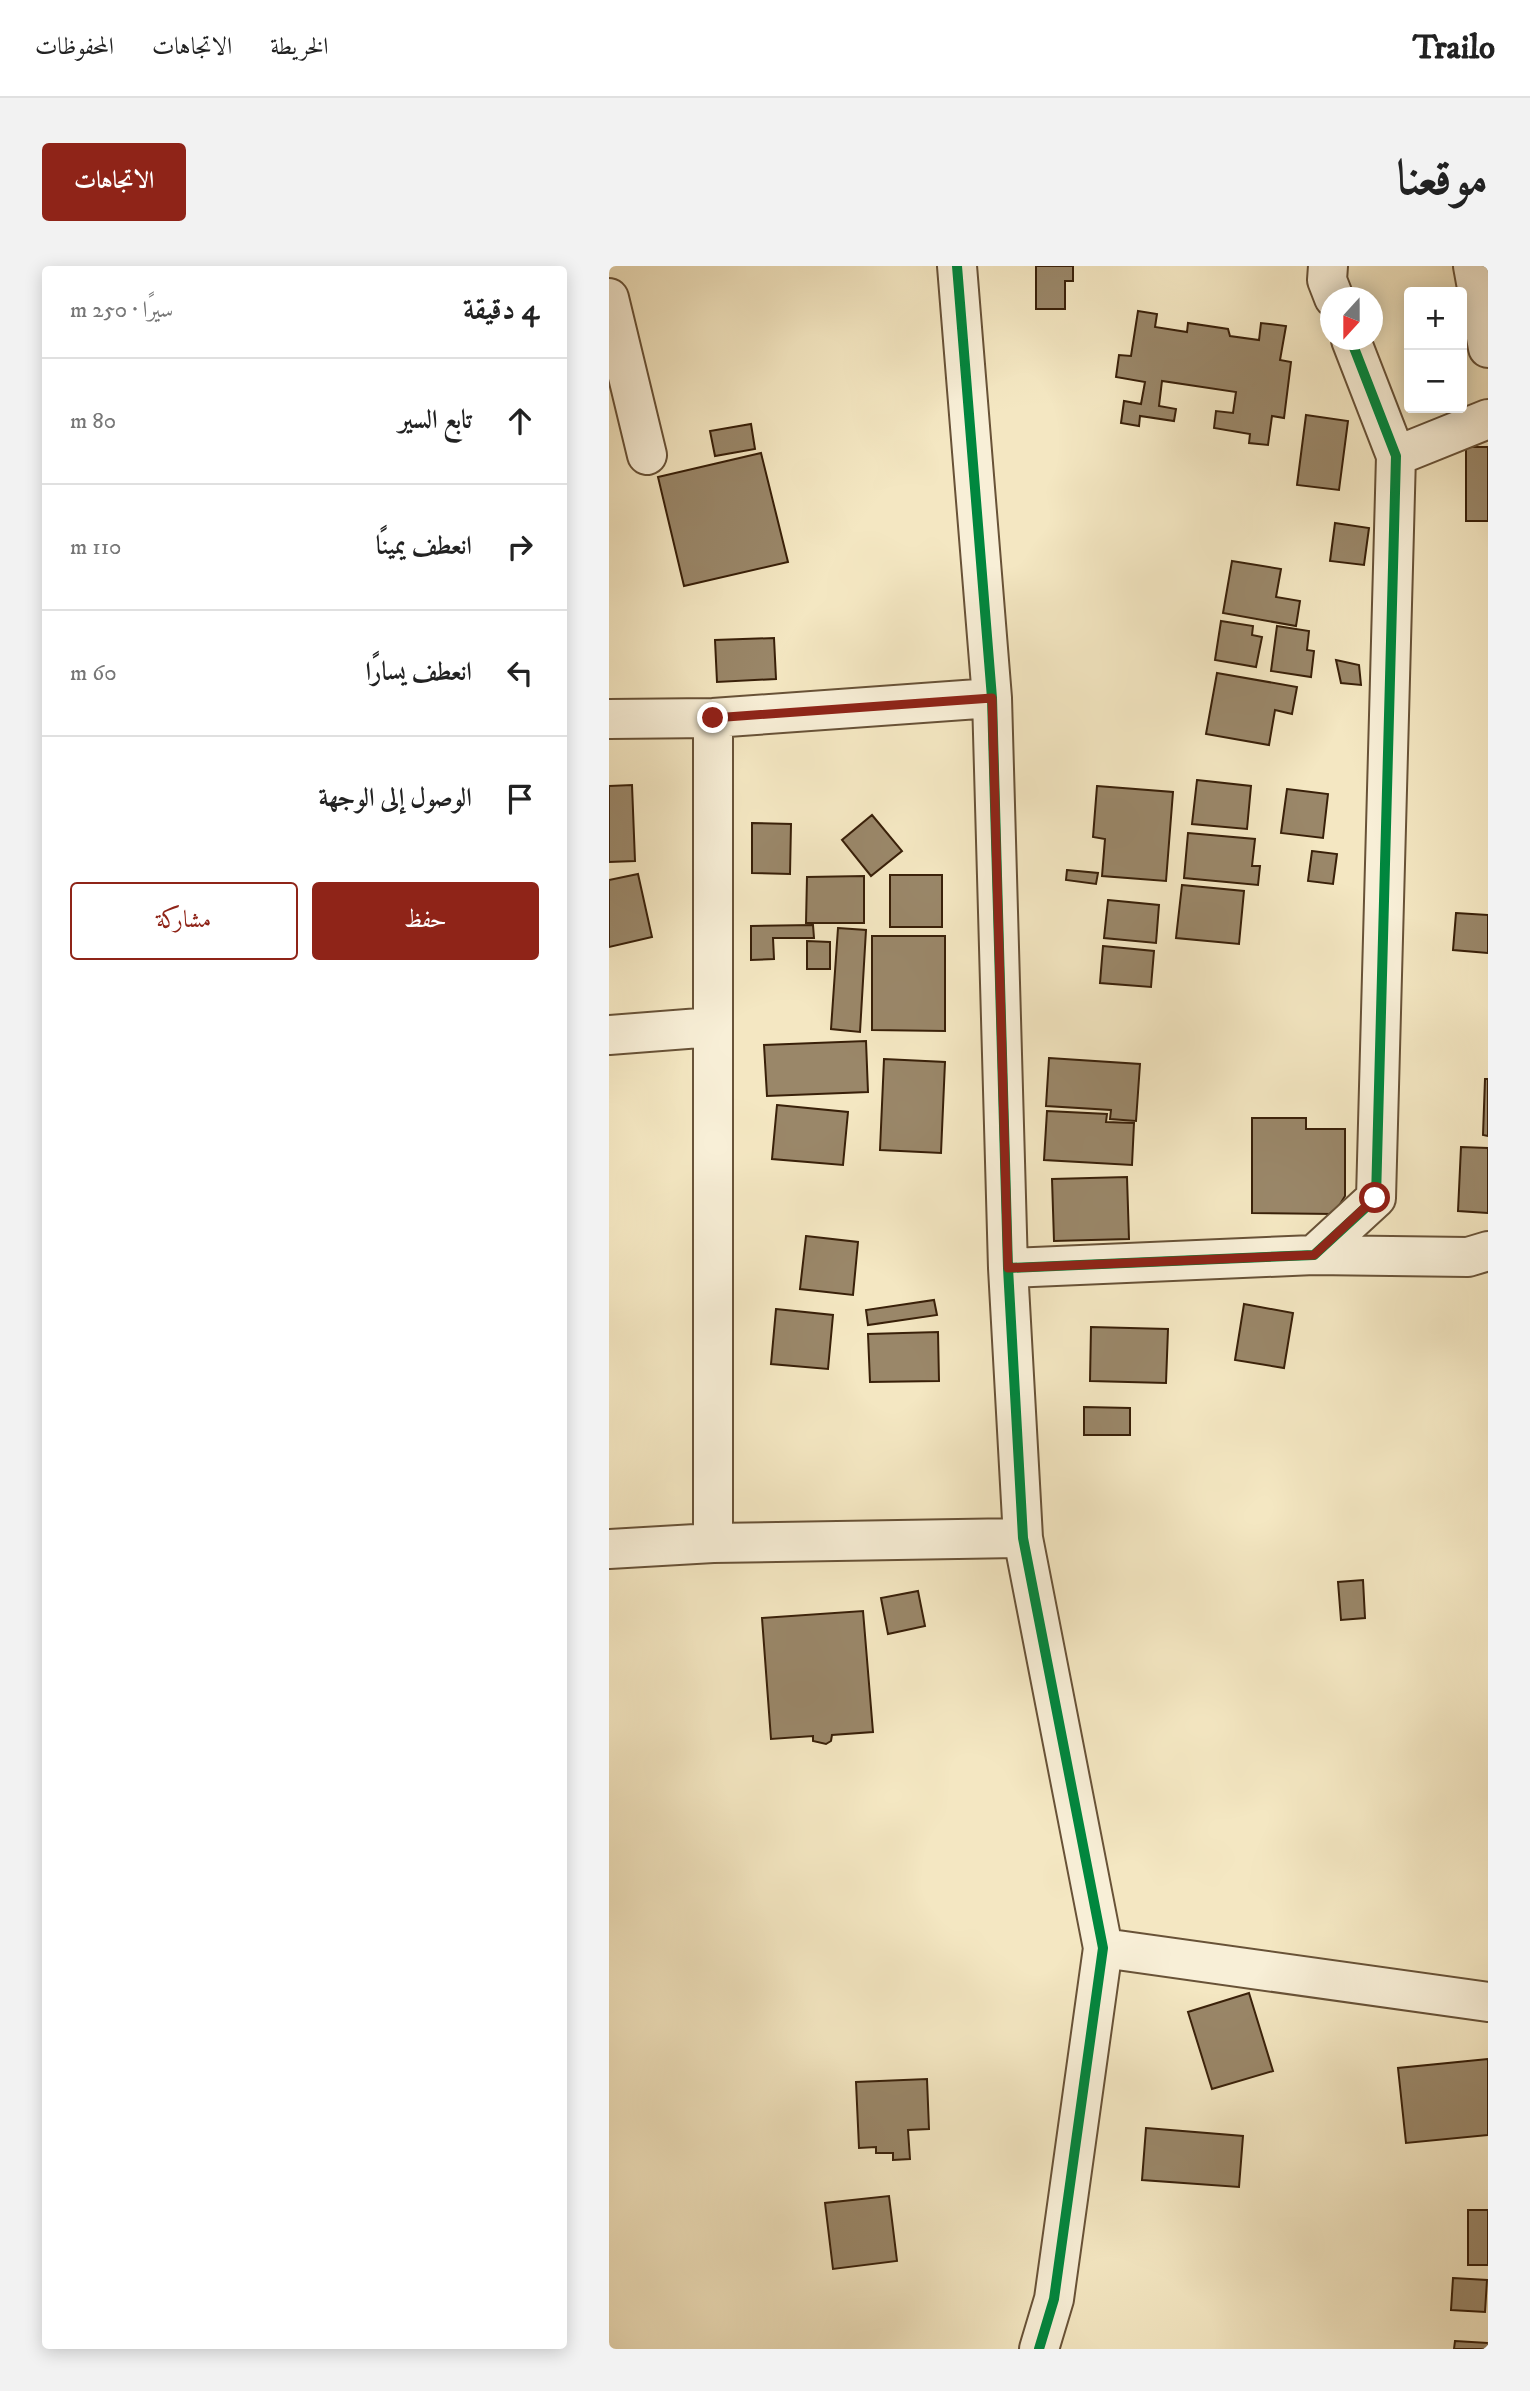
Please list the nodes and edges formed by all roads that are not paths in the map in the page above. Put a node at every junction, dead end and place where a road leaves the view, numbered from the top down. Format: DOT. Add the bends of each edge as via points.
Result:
graph roads {
  1 [pos="957,266"];
  2 [pos="1328,266"];
  3 [pos="1473,266"];
  4 [pos="1330,287"];
  5 [pos="609,298"];
  6 [pos="1488,348"];
  7 [pos="1354,350"];
  8 [pos="1488,419"];
  9 [pos="646,455"];
  10 [pos="1396,456"];
  11 [pos="992,698"];
  12 [pos="713,718"];
  13 [pos="609,719"];
  14 [pos="713,1027"];
  15 [pos="609,1035"];
  16 [pos="1488,1251"];
  17 [pos="1314,1255"];
  18 [pos="1008,1268"];
  19 [pos="1023,1538"];
  20 [pos="713,1543"];
  21 [pos="609,1549"];
  22 [pos="1103,1948"];
  23 [pos="1488,2002"];
  24 [pos="1039,2349"];
  1 -- 11 [label="street"];
  2 -- 4 [label="street"];
  3 -- 6 [label="street"];
  5 -- 9 [label="street"];
  7 -- 10 [label="street"];
  8 -- 10 [label="street"];
  10 -- 17 [label="street" via="1375,1198"];
  11 -- 12 [label="street"];
  11 -- 18 [label="street"];
  12 -- 13 [label="street"];
  12 -- 14 [label="street"];
  14 -- 15 [label="street"];
  14 -- 20 [label="street"];
  16 -- 17 [label="street" via="1468,1256"];
  17 -- 18 [label="street"];
  18 -- 19 [label="street"];
  19 -- 20 [label="street"];
  19 -- 22 [label="street"];
  20 -- 21 [label="street"];
  22 -- 23 [label="street"];
  22 -- 24 [label="street" via="1054,2299"];
}
